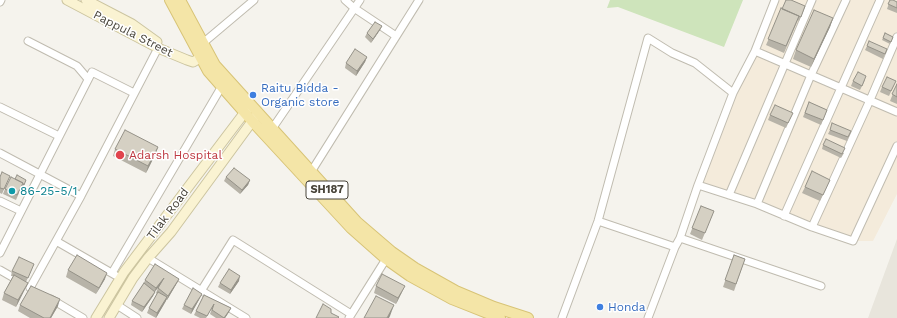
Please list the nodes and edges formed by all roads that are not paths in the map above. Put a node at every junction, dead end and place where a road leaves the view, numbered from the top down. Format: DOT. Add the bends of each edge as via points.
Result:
graph roads {
  1 [pos="67,0"];
  2 [pos="86,0"];
  3 [pos="170,0"];
  4 [pos="180,0"];
  5 [pos="254,0"];
  6 [pos="345,0"];
  7 [pos="360,0"];
  8 [pos="419,0"];
  9 [pos="775,0"];
  10 [pos="812,0"];
  11 [pos="846,0"];
  12 [pos="880,0"];
  13 [pos="354,8"];
  14 [pos="396,36"];
  15 [pos="897,37"];
  16 [pos="28,41"];
  17 [pos="203,43"];
  18 [pos="158,48"];
  19 [pos="755,51"];
  20 [pos="178,56"];
  21 [pos="205,56"];
  22 [pos="784,64"];
  23 [pos="811,75"];
  24 [pos="88,79"];
  25 [pos="222,86"];
  26 [pos="840,88"];
  27 [pos="134,93"];
  28 [pos="733,93"];
  29 [pos="870,100"];
  30 [pos="0,107"];
  31 [pos="247,109"];
  32 [pos="897,112"];
  33 [pos="255,117"];
  34 [pos="272,129"];
  35 [pos="59,136"];
  36 [pos="897,146"];
  37 [pos="0,153"];
  38 [pos="311,172"];
  39 [pos="40,174"];
  40 [pos="698,185"];
  41 [pos="729,195"];
  42 [pos="81,196"];
  43 [pos="0,201"];
  44 [pos="757,204"];
  45 [pos="21,212"];
  46 [pos="784,216"];
  47 [pos="598,221"];
  48 [pos="812,227"];
  49 [pos="680,238"];
  50 [pos="56,241"];
  51 [pos="675,247"];
  52 [pos="0,253"];
  53 [pos="148,258"];
  54 [pos="386,259"];
  55 [pos="0,270"];
  56 [pos="112,273"];
  57 [pos="120,279"];
  58 [pos="821,286"];
  59 [pos="37,291"];
  60 [pos="201,291"];
  61 [pos="117,305"];
  62 [pos="236,316"];
  63 [pos="350,316"];
  64 [pos="83,318"];
  65 [pos="96,318"];
  66 [pos="109,318"];
  67 [pos="137,318"];
  68 [pos="246,318"];
  69 [pos="500,318"];
  70 [pos="528,318"];
  71 [pos="562,318"];
  72 [pos="648,318"];
  1 -- 18 [label="street, Pappula Street"];
  2 -- 20 [label="street, Pappula Street" via="132,24"];
  3 -- 21 [label="main road, SH187"];
  4 -- 17 [label="main road, SH187"];
  5 -- 17 [label="street"];
  6 -- 13 [label="street"];
  7 -- 13 [label="street"];
  8 -- 14 [label="street"];
  9 -- 19 [label="street"];
  10 -- 22 [label="street"];
  11 -- 23 [label="street"];
  12 -- 26 [label="street"];
  13 -- 14 [label="street"];
  13 -- 34 [label="street"];
  14 -- 38 [label="street"];
  15 -- 29 [label="street"];
  16 -- 24 [label="street" via="77,66"];
  17 -- 21 [label="main road, SH187"];
  18 -- 20 [label="street, Pappula Street"];
  18 -- 27 [label="street"];
  19 -- 22 [label="street"];
  19 -- 28 [label="street"];
  20 -- 21 [label="street, Pappula Street" via="193,62"];
  21 -- 25 [label="main road, SH187" via="208,70"];
  21 -- 31 [label="main road, SH187"];
  22 -- 23 [label="street"];
  22 -- 41 [label="street"];
  23 -- 26 [label="street"];
  23 -- 44 [label="street"];
  24 -- 27 [label="street" via="92,72"];
  24 -- 35 [label="street"];
  25 -- 31 [label="main road, SH187"];
  25 -- 56 [label="street"];
  26 -- 29 [label="street"];
  26 -- 46 [label="street"];
  27 -- 42 [label="street"];
  28 -- 40 [label="street"];
  28 -- 47 [label="street" via="695,64 648,38"];
  29 -- 32 [label="street"];
  29 -- 48 [label="street"];
  30 -- 35 [label="street"];
  31 -- 33 [label="main road, SH187"];
  31 -- 57 [label="street, Tilak Road"];
  33 -- 34 [label="main road, SH187"];
  33 -- 53 [label="street, Tilak Road" via="171,232"];
  33 -- 54 [label="main road, SH187" via="351,228"];
  34 -- 38 [label="main road, SH187"];
  35 -- 39 [label="street"];
  36 -- 48 [label="street" via="853,241"];
  37 -- 39 [label="street"];
  38 -- 70 [label="main road, SH187" via="357,222 415,268 456,291"];
  39 -- 42 [label="street"];
  39 -- 45 [label="street"];
  40 -- 41 [label="street"];
  40 -- 49 [label="street"];
  41 -- 44 [label="street"];
  42 -- 50 [label="street"];
  43 -- 45 [label="street"];
  44 -- 46 [label="street"];
  45 -- 52 [label="street"];
  46 -- 48 [label="street"];
  47 -- 51 [label="street"];
  47 -- 71 [label="street"];
  49 -- 51 [label="street"];
  49 -- 58 [label="street"];
  50 -- 56 [label="street"];
  50 -- 59 [label="street"];
  51 -- 72 [label="street"];
  53 -- 60 [label="street"];
  53 -- 61 [label="street, Tilak Road"];
  54 -- 63 [label="street"];
  54 -- 69 [label="main road, SH187" via="410,276 452,299"];
  55 -- 59 [label="street"];
  56 -- 57 [label="street"];
  57 -- 65 [label="street, Tilak Road"];
  59 -- 64 [label="street"];
  60 -- 62 [label="street"];
  60 -- 63 [label="street" via="233,240"];
  61 -- 66 [label="street, Tilak Road"];
  61 -- 67 [label="street"];
  62 -- 68 [label="street"];
}
